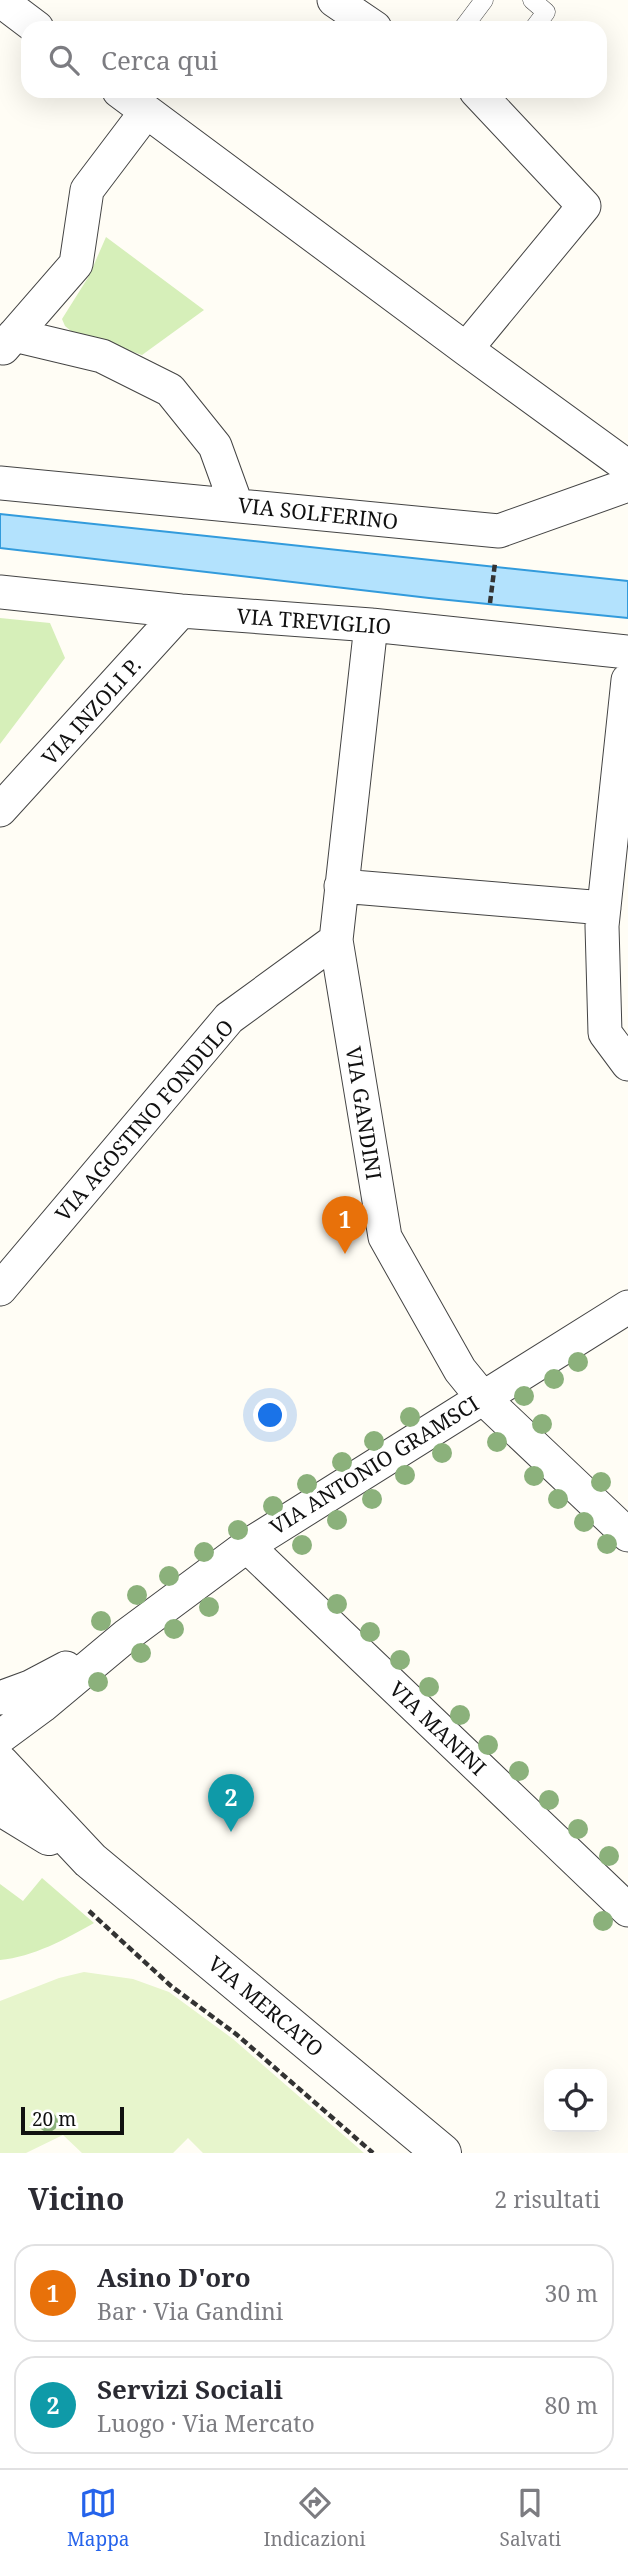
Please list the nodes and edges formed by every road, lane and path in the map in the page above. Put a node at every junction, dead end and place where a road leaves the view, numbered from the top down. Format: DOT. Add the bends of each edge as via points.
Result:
graph roads {
  1 [pos="0,0"];
  2 [pos="334,0"];
  3 [pos="484,0"];
  4 [pos="532,0"];
  5 [pos="28,21"];
  6 [pos="365,21"];
  7 [pos="468,21"];
  8 [pos="539,21"];
  9 [pos="128,98"];
  10 [pos="488,98"];
  11 [pos="146,112"];
  12 [pos="7,344"];
  13 [pos="466,349"];
  14 [pos="628,467"];
  15 [pos="0,483"];
  16 [pos="628,485"];
  17 [pos="236,504"];
  18 [pos="499,531"];
  19 [pos="0,593"];
  20 [pos="181,611"];
  21 [pos="371,625"];
  22 [pos="487,636"];
  23 [pos="628,652"];
  24 [pos="628,680"];
  25 [pos="0,810"];
  26 [pos="341,886"];
  27 [pos="604,908"];
  28 [pos="336,940"];
  29 [pos="628,1064"];
  30 [pos="0,1289"];
  31 [pos="628,1307"];
  32 [pos="482,1397"];
  33 [pos="628,1535"];
  34 [pos="247,1546"];
  35 [pos="127,1634"];
  36 [pos="0,1698"];
  37 [pos="0,1737"];
  38 [pos="0,1764"];
  39 [pos="0,1806"];
  40 [pos="90,1860"];
  41 [pos="88,1910"];
  42 [pos="628,1910"];
  43 [pos="373,2153"];
  44 [pos="442,2153"];
  1 -- 5 [label="street"];
  2 -- 6 [label="street"];
  3 -- 7 [label="lane"];
  4 -- 8 [label="lane" via="546,12"];
  9 -- 11 [label="street"];
  10 -- 13 [label="street" via="584,206"];
  11 -- 12 [label="street" via="87,190 76,264"];
  11 -- 13 [label="street"];
  12 -- 17 [label="street" via="102,356 170,390 215,446"];
  13 -- 14 [label="street"];
  15 -- 17 [label="street, VIA SOLFERINO"];
  16 -- 18 [label="street, VIA SOLFERINO"];
  17 -- 18 [label="street, VIA SOLFERINO"];
  18 -- 22 [label="path"];
  19 -- 20 [label="street, VIA TREVIGLIO"];
  20 -- 21 [label="street, VIA TREVIGLIO"];
  20 -- 25 [label="street, VIA INZOLI P."];
  21 -- 22 [label="street, VIA TREVIGLIO"];
  21 -- 26 [label="street, VIA GANDINI"];
  22 -- 23 [label="street, VIA TREVIGLIO"];
  24 -- 27 [label="street"];
  26 -- 27 [label="street"];
  26 -- 28 [label="street, VIA GANDINI"];
  27 -- 29 [label="street" via="605,1033"];
  28 -- 30 [label="street, VIA AGOSTINO FONDULO" via="229,1018"];
  28 -- 32 [label="street, VIA GANDINI" via="385,1237 460,1370"];
  31 -- 32 [label="street, VIA ANTONIO GRAMSCI"];
  32 -- 33 [label="street, VIA GANDINI"];
  32 -- 34 [label="street, VIA ANTONIO GRAMSCI"];
  34 -- 35 [label="street, VIA ANTONIO GRAMSCI"];
  34 -- 42 [label="street, VIA MANINI"];
  35 -- 36 [label="street, VIA ANTONIO GRAMSCI" via="30,1687"];
  35 -- 37 [label="street, VIA ANTONIO GRAMSCI"];
  38 -- 40 [label="street, VIA MERCATO"];
  39 -- 40 [label="street, VIA MERCATO"];
  40 -- 44 [label="street, VIA MERCATO"];
  41 -- 43 [label="path" via="171,1986 236,2034"];
}
